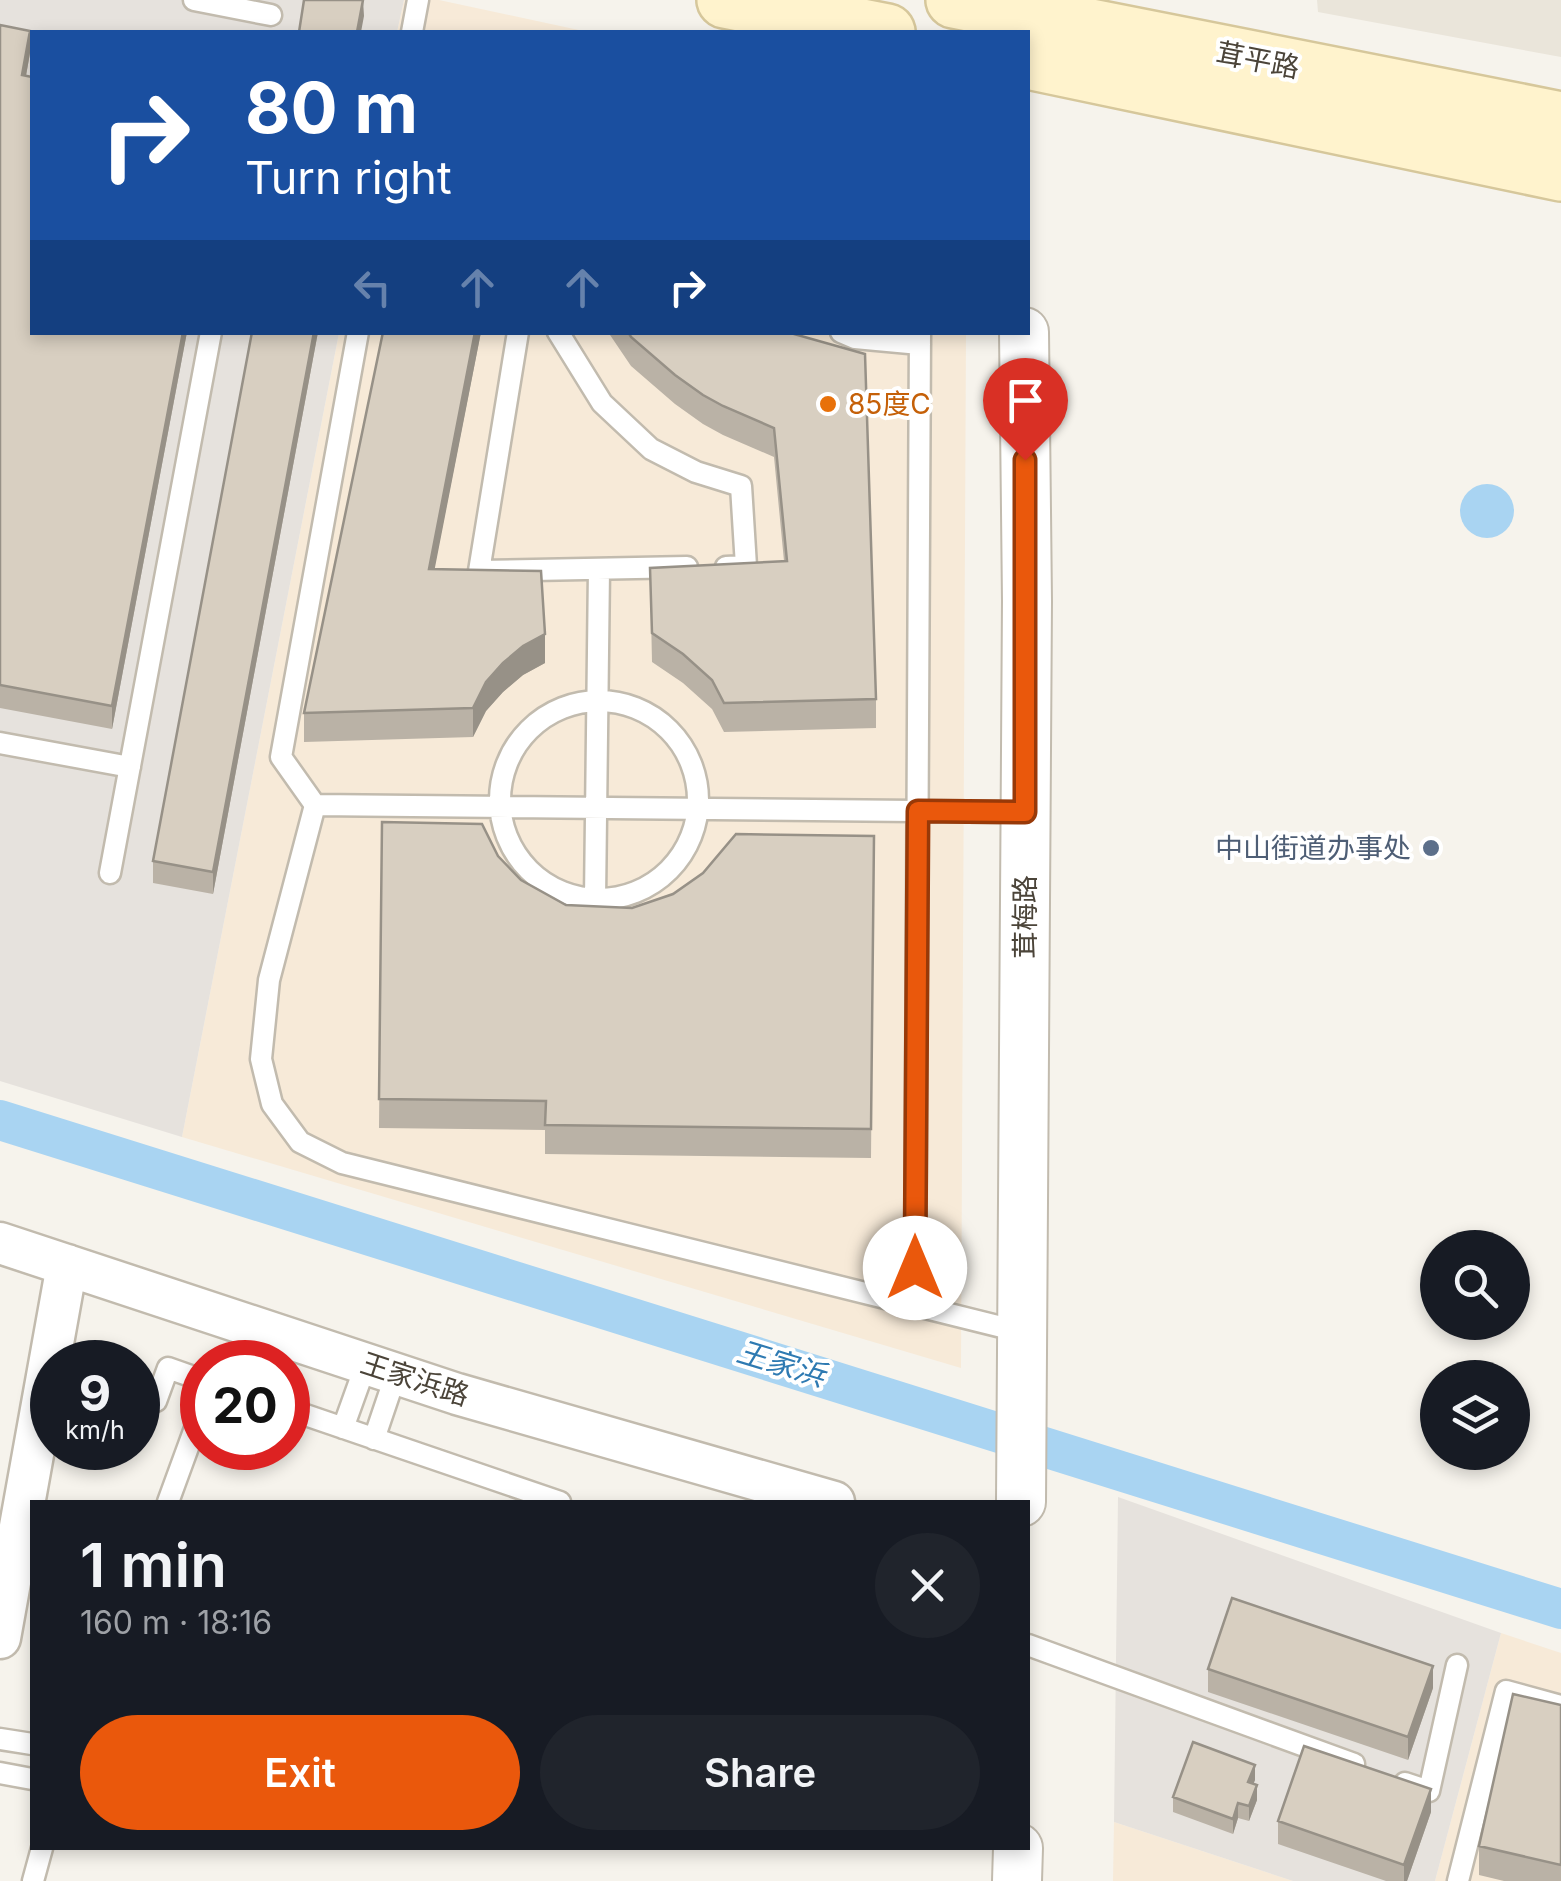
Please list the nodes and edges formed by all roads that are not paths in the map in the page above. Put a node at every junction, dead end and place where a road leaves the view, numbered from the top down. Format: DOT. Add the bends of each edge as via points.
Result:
graph roads {
  1 [pos="194,0"];
  2 [pos="418,0"];
  3 [pos="726,0"];
  4 [pos="954,0"];
  5 [pos="271,16"];
  6 [pos="1023,26"];
  7 [pos="412,30"];
  8 [pos="877,30"];
  9 [pos="1561,120"];
  10 [pos="1561,173"];
  11 [pos="210,335"];
  12 [pos="357,335"];
  13 [pos="518,335"];
  14 [pos="560,335"];
  15 [pos="848,335"];
  16 [pos="1024,335"];
  17 [pos="920,338"];
  18 [pos="599,569"];
  19 [pos="597,700"];
  20 [pos="0,743"];
  21 [pos="130,767"];
  22 [pos="315,805"];
  23 [pos="500,806"];
  24 [pos="596,808"];
  25 [pos="699,809"];
  26 [pos="918,811"];
  27 [pos="1025,812"];
  28 [pos="110,874"];
  29 [pos="595,899"];
  30 [pos="0,1244"];
  31 [pos="67,1266"];
  32 [pos="914,1306"];
  33 [pos="1022,1344"];
  34 [pos="381,1369"];
  35 [pos="180,1372"];
  36 [pos="160,1390"];
  37 [pos="310,1417"];
  38 [pos="343,1428"];
  39 [pos="374,1438"];
  40 [pos="180,1469"];
  41 [pos="169,1500"];
  42 [pos="554,1500"];
  43 [pos="827,1500"];
  44 [pos="1021,1500"];
  45 [pos="0,1638"];
  46 [pos="1030,1646"];
  47 [pos="1457,1665"];
  48 [pos="1561,1706"];
  49 [pos="0,1739"];
  50 [pos="30,1744"];
  51 [pos="0,1772"];
  52 [pos="30,1778"];
  53 [pos="41,1850"];
  54 [pos="1018,1850"];
  55 [pos="33,1881"];
  56 [pos="1017,1881"];
  57 [pos="1458,1881"];
  1 -- 5 [label="lane"];
  2 -- 7 [label="lane"];
  3 -- 8 [label="main road"];
  4 -- 6 [label="main road, 茸平路"];
  6 -- 9 [label="main road, 茸平路"];
  6 -- 10 [label="main road"];
  11 -- 21 [label="lane"];
  12 -- 22 [label="lane" via="281,757"];
  13 -- 18 [label="lane" via="479,571"];
  14 -- 18 [label="lane" via="602,404 651,448 740,486 746,566"];
  15 -- 17 [label="lane"];
  16 -- 27 [label="street, 茸梅路"];
  17 -- 26 [label="lane"];
  18 -- 19 [label="lane"];
  19 -- 23 [label="lane" via="566,706 515,745 502,774"];
  19 -- 24 [label="lane"];
  19 -- 25 [label="lane" via="660,720 696,776"];
  20 -- 21 [label="lane"];
  21 -- 28 [label="lane"];
  22 -- 23 [label="lane"];
  22 -- 32 [label="lane" via="268,980 261,1060 272,1104 300,1142 342,1164"];
  23 -- 24 [label="lane"];
  23 -- 29 [label="lane" via="505,835 540,881"];
  24 -- 25 [label="lane"];
  24 -- 29 [label="lane"];
  25 -- 26 [label="lane"];
  25 -- 29 [label="lane" via="676,864 653,884"];
  26 -- 27 [label="lane"];
  26 -- 32 [label="lane"];
  27 -- 33 [label="street, 茸梅路"];
  30 -- 31 [label="street, 王家浜路"];
  31 -- 34 [label="street, 王家浜路"];
  31 -- 45 [label="street"];
  32 -- 33 [label="lane"];
  33 -- 44 [label="street, 茸梅路"];
  34 -- 38 [label="lane"];
  34 -- 39 [label="lane"];
  34 -- 43 [label="street, 王家浜路"];
  35 -- 36 [label="lane" via="168,1368"];
  37 -- 38 [label="lane"];
  38 -- 39 [label="lane"];
  39 -- 42 [label="lane"];
  40 -- 41 [label="lane"];
  46 -- 47 [label="lane" via="1429,1792"];
  48 -- 57 [label="lane" via="1506,1692"];
  49 -- 50 [label="lane"];
  51 -- 52 [label="lane"];
  53 -- 55 [label="lane"];
  54 -- 56 [label="street"];
}
